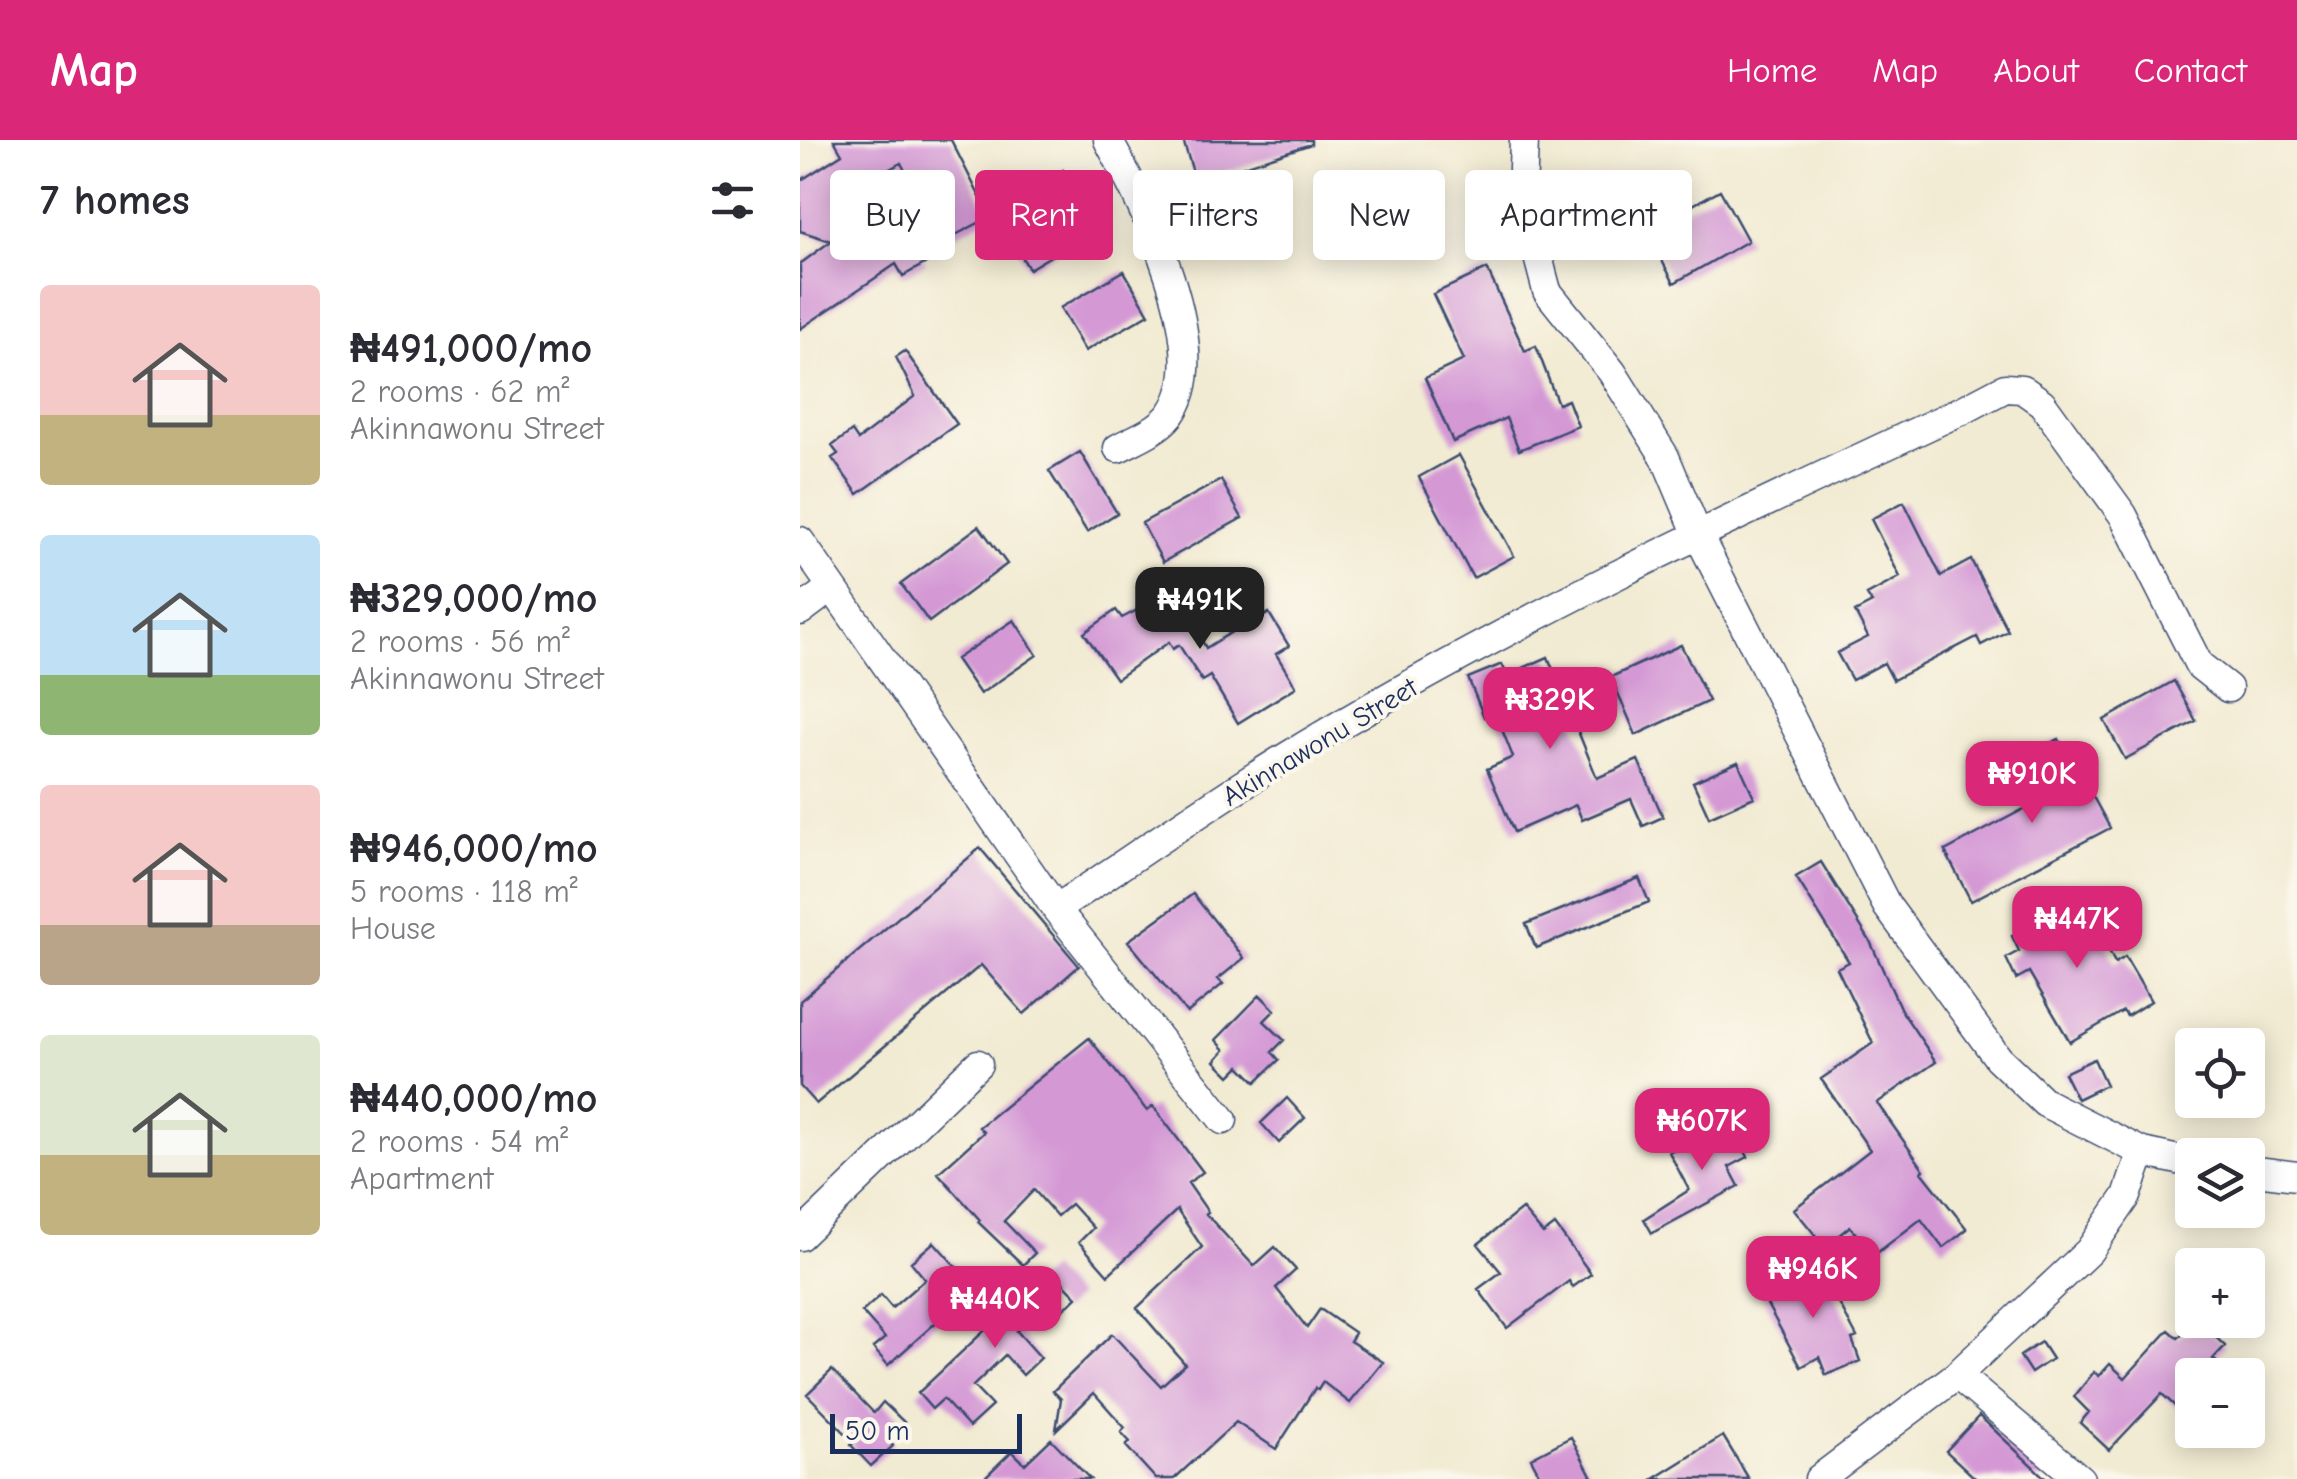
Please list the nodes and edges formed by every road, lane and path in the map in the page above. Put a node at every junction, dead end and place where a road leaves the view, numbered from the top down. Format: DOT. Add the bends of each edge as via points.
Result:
graph roads {
  1 [pos="1108,140"];
  2 [pos="1524,140"];
  3 [pos="1118,448"];
  4 [pos="1697,533"];
  5 [pos="800,541"];
  6 [pos="832,587"];
  7 [pos="800,610"];
  8 [pos="2228,688"];
  9 [pos="1056,909"];
  10 [pos="978,1064"];
  11 [pos="1223,1120"];
  12 [pos="2142,1152"];
  13 [pos="2175,1159"];
  14 [pos="2265,1172"];
  15 [pos="2297,1176"];
  16 [pos="800,1236"];
  17 [pos="1957,1375"];
  18 [pos="1819,1479"];
  19 [pos="2080,1479"];
  1 -- 3 [label="street" via="1166,264 1187,366 1169,416"];
  2 -- 4 [label="street" via="1522,196 1547,291 1612,372 1665,457"];
  4 -- 8 [label="street, Akinnawonu Street" via="2005,388 2022,389 2042,403 2123,515 2199,665"];
  4 -- 9 [label="street, Akinnawonu Street" via="1278,762"];
  4 -- 12 [label="street" via="1887,906 1963,1014 2045,1103"];
  5 -- 6 [label="street"];
  6 -- 7 [label="street"];
  6 -- 9 [label="street"];
  9 -- 11 [label="street"];
  10 -- 16 [label="street"];
  12 -- 13 [label="street"];
  12 -- 17 [label="street" via="2127,1196 2090,1251"];
  14 -- 15 [label="street"];
  17 -- 18 [label="street"];
  17 -- 19 [label="street"];
}
